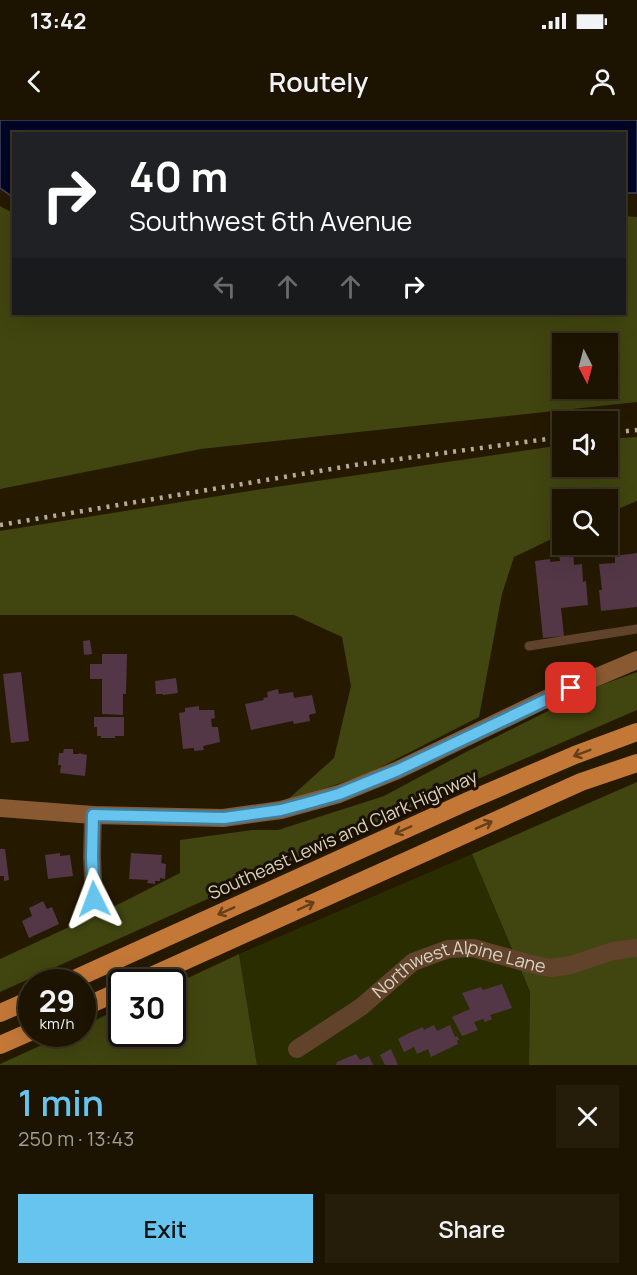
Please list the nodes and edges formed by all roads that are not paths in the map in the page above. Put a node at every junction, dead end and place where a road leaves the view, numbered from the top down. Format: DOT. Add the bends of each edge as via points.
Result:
graph roads {
  1 [pos="637,629"];
  2 [pos="529,646"];
  3 [pos="637,660"];
  4 [pos="637,732"];
  5 [pos="637,763"];
  6 [pos="0,808"];
  7 [pos="93,815"];
  8 [pos="94,899"];
  9 [pos="637,948"];
  10 [pos="96,969"];
  11 [pos="167,969"];
  12 [pos="18,1005"];
  13 [pos="0,1013"];
  14 [pos="18,1037"];
  15 [pos="0,1045"];
  16 [pos="297,1049"];
  1 -- 2 [label="lane"];
  3 -- 7 [label="street" via="398,770 311,802 224,818"];
  4 -- 10 [label="highway, Southeast Lewis and Clark Highway, one-way" via="468,801"];
  11 -- 5 [label="highway, one-way" via="570,786"];
  6 -- 7 [label="street"];
  7 -- 8 [label="street"];
  9 -- 16 [label="street, Northwest Alpine Lane" via="550,968 473,948 448,949 413,962 361,1007"];
  12 -- 13 [label="highway"];
  14 -- 15 [label="highway"];
}
